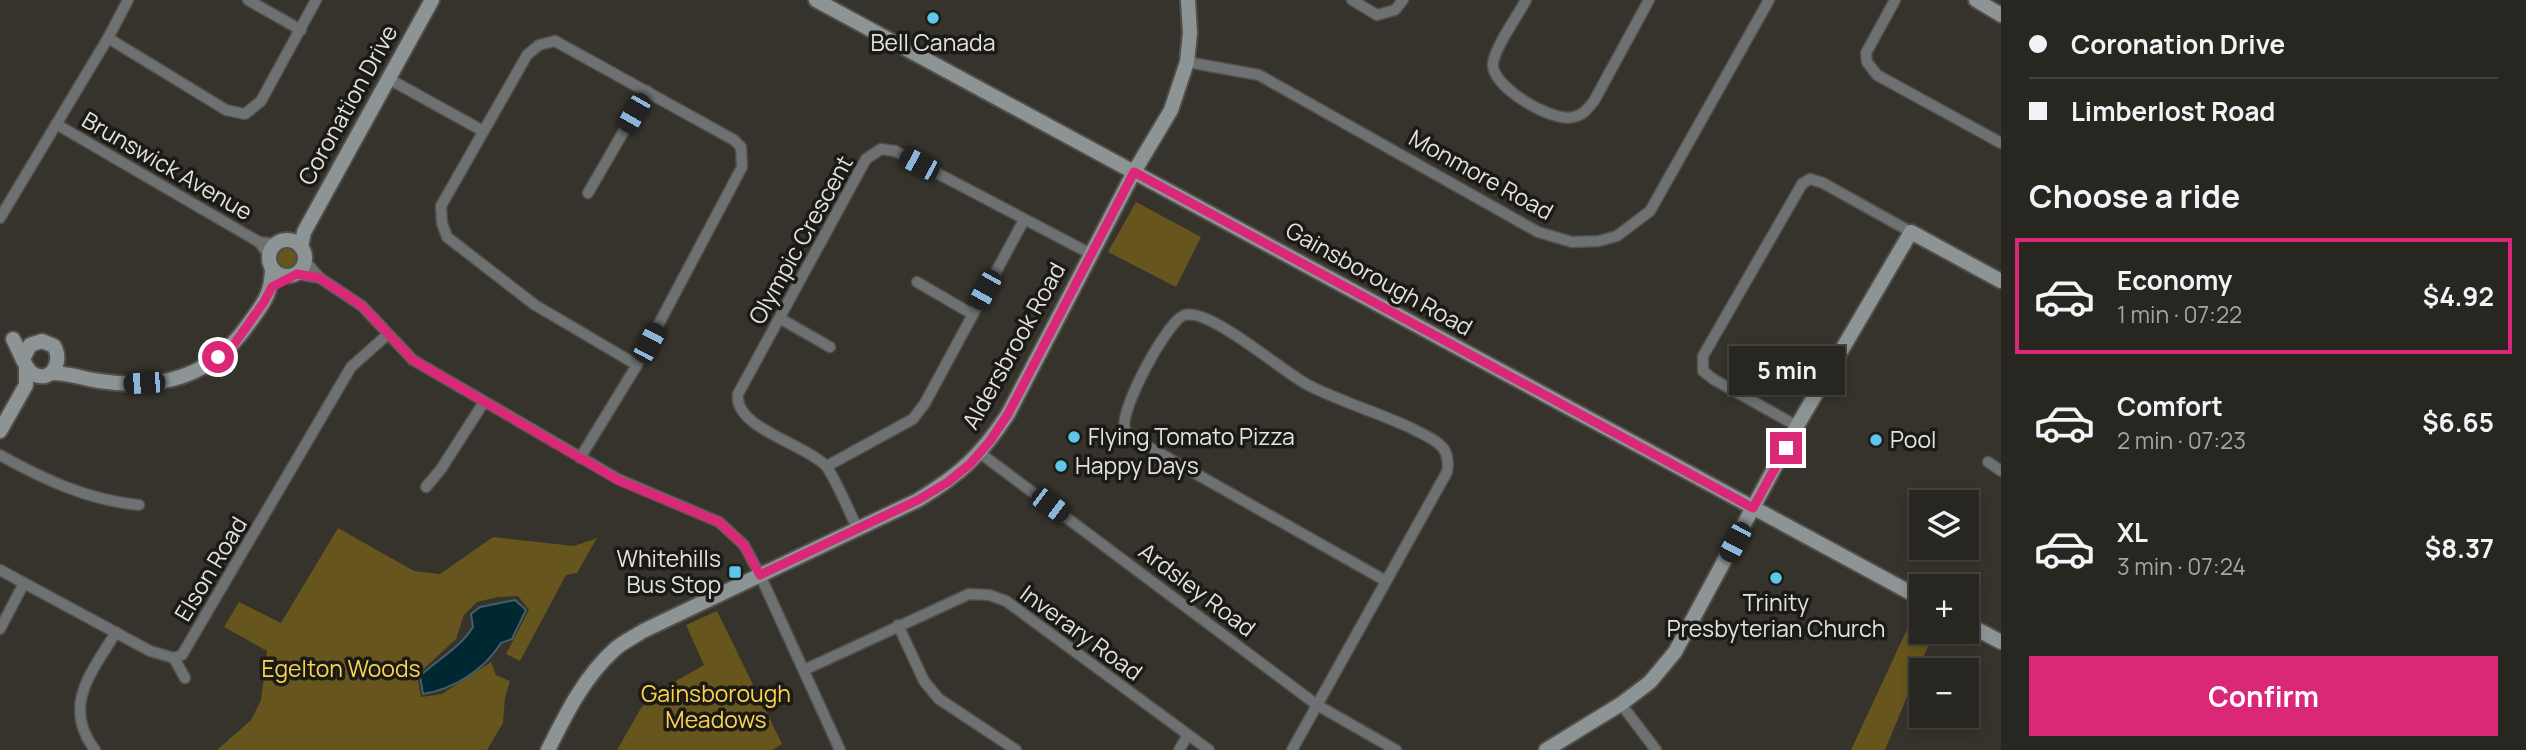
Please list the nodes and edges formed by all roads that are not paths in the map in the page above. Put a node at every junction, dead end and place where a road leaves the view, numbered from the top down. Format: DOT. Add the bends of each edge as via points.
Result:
graph roads {
  1 [pos="128,0"];
  2 [pos="248,0"];
  3 [pos="316,0"];
  4 [pos="432,0"];
  5 [pos="816,0"];
  6 [pos="1188,0"];
  7 [pos="1352,0"];
  8 [pos="1403,0"];
  9 [pos="1526,0"];
  10 [pos="1649,0"];
  11 [pos="1769,0"];
  12 [pos="1895,0"];
  13 [pos="1976,0"];
  14 [pos="2001,15"];
  15 [pos="301,30"];
  16 [pos="108,38"];
  17 [pos="1186,62"];
  18 [pos="389,79"];
  19 [pos="647,91"];
  20 [pos="56,124"];
  21 [pos="484,131"];
  22 [pos="2001,143"];
  23 [pos="1134,172"];
  24 [pos="588,193"];
  25 [pos="0,218"];
  26 [pos="1024,220"];
  27 [pos="1911,232"];
  28 [pos="1091,254"];
  29 [pos="287,258"];
  30 [pos="2001,281"];
  31 [pos="917,282"];
  32 [pos="972,314"];
  33 [pos="781,319"];
  34 [pos="0,331"];
  35 [pos="387,335"];
  36 [pos="13,339"];
  37 [pos="33,343"];
  38 [pos="830,347"];
  39 [pos="59,358"];
  40 [pos="25,362"];
  41 [pos="637,365"];
  42 [pos="71,373"];
  43 [pos="46,375"];
  44 [pos="26,385"];
  45 [pos="484,402"];
  46 [pos="1797,426"];
  47 [pos="0,431"];
  48 [pos="980,453"];
  49 [pos="0,455"];
  50 [pos="580,458"];
  51 [pos="1987,462"];
  52 [pos="827,466"];
  53 [pos="2001,471"];
  54 [pos="426,487"];
  55 [pos="139,505"];
  56 [pos="1753,508"];
  57 [pos="857,528"];
  58 [pos="0,570"];
  59 [pos="760,575"];
  60 [pos="1386,581"];
  61 [pos="24,583"];
  62 [pos="1909,592"];
  63 [pos="898,625"];
  64 [pos="0,629"];
  65 [pos="1979,630"];
  66 [pos="116,632"];
  67 [pos="2001,642"];
  68 [pos="174,658"];
  69 [pos="804,670"];
  70 [pos="185,678"];
  71 [pos="1620,704"];
  72 [pos="1317,705"];
  73 [pos="1188,735"];
  74 [pos="95,750"];
  75 [pos="548,750"];
  76 [pos="840,750"];
  77 [pos="1016,750"];
  78 [pos="1179,750"];
  79 [pos="1209,750"];
  80 [pos="1292,750"];
  81 [pos="1396,750"];
  82 [pos="1546,750"];
  83 [pos="1656,750"];
  1 -- 16 [label="street"];
  2 -- 15 [label="street"];
  3 -- 15 [label="street"];
  4 -- 18 [label="street, Coronation Drive"];
  5 -- 23 [label="street, Gainsborough Road"];
  6 -- 17 [label="street, Aldersbrook Road"];
  7 -- 8 [label="street" via="1377,15 1395,10"];
  9 -- 10 [label="street" via="1497,52 1495,76 1519,97 1556,116 1571,118 1585,113 1594,101"];
  11 -- 17 [label="street, Monmore Road" via="1650,211 1617,236 1599,242 1572,242 1538,232 1259,75"];
  12 -- 22 [label="street" via="1866,53 1867,62 1877,75"];
  13 -- 14 [label="street"];
  15 -- 16 [label="street" via="261,101 245,114 226,110"];
  16 -- 20 [label="street"];
  17 -- 23 [label="street, Aldersbrook Road" via="1171,110"];
  18 -- 21 [label="street"];
  18 -- 29 [label="street, Coronation Drive"];
  19 -- 21 [label="street" via="555,41 539,45 527,55"];
  19 -- 24 [label="street"];
  19 -- 41 [label="street" via="734,140 741,147 742,167"];
  20 -- 25 [label="street"];
  20 -- 29 [label="street, Brunswick Avenue"];
  21 -- 41 [label="street" via="441,206 447,236 535,306"];
  23 -- 28 [label="street, Aldersbrook Road"];
  23 -- 56 [label="street, Gainsborough Road"];
  26 -- 28 [label="street, Olympic Crescent"];
  26 -- 32 [label="street"];
  26 -- 33 [label="street, Olympic Crescent" via="895,151 881,149 866,159"];
  27 -- 30 [label="street"];
  27 -- 46 [label="street"];
  27 -- 46 [label="street" via="1823,183 1810,180 1802,184 1703,356 1703,371 1713,379"];
  28 -- 48 [label="street, Aldersbrook Road" via="1008,414"];
  29 -- 35 [label="street" via="362,306"];
  29 -- 42 [label="street, Coronation Drive" via="264,302 232,347 204,367 163,382 125,383"];
  31 -- 32 [label="street"];
  32 -- 52 [label="street" via="913,419"];
  33 -- 38 [label="street"];
  33 -- 52 [label="street, Olympic Crescent" via="737,394 737,402 746,418"];
  34 -- 36 [label="street"];
  35 -- 45 [label="street" via="413,360"];
  35 -- 68 [label="street, Elson Road" via="351,367 208,614 182,655"];
  36 -- 37 [label="street"];
  36 -- 40 [label="street"];
  37 -- 39 [label="street" via="50,344"];
  37 -- 40 [label="street"];
  39 -- 42 [label="street"];
  39 -- 43 [label="street" via="57,367"];
  40 -- 43 [label="street" via="32,373"];
  40 -- 44 [label="street"];
  41 -- 50 [label="street"];
  42 -- 43 [label="street, Coronation Drive"];
  43 -- 44 [label="street"];
  44 -- 47 [label="street"];
  45 -- 50 [label="street"];
  45 -- 54 [label="street"];
  46 -- 56 [label="street"];
  48 -- 57 [label="street, Aldersbrook Road" via="948,482"];
  48 -- 72 [label="street, Ardsley Road"];
  49 -- 55 [label="street" via="52,483 92,497"];
  50 -- 59 [label="street" via="618,480 719,522 744,545"];
  51 -- 53 [label="street"];
  52 -- 57 [label="street"];
  56 -- 62 [label="street, Gainsborough Road"];
  56 -- 71 [label="street" via="1675,652 1650,682"];
  57 -- 59 [label="street, Aldersbrook Road"];
  58 -- 61 [label="street"];
  59 -- 69 [label="street"];
  59 -- 75 [label="street, Aldersbrook Road" via="643,631 616,649 574,700"];
  60 -- 60 [label="street" via="1145,445 1125,429 1123,415 1170,326 1184,315 1199,315 1305,383 1440,444 1449,460 1447,472"];
  60 -- 72 [label="street"];
  61 -- 64 [label="street"];
  61 -- 66 [label="street"];
  63 -- 69 [label="street, Inverary Road"];
  63 -- 73 [label="street, Inverary Road" via="969,594 1006,601"];
  63 -- 77 [label="street" via="925,681 939,699"];
  65 -- 67 [label="street"];
  66 -- 68 [label="street"];
  66 -- 74 [label="street" via="82,689 80,726"];
  68 -- 70 [label="street"];
  69 -- 76 [label="street"];
  71 -- 82 [label="street"];
  71 -- 83 [label="street"];
  72 -- 80 [label="street"];
  72 -- 81 [label="street, Ardsley Road"];
  73 -- 78 [label="street"];
  73 -- 79 [label="street, Inverary Road"];
}
